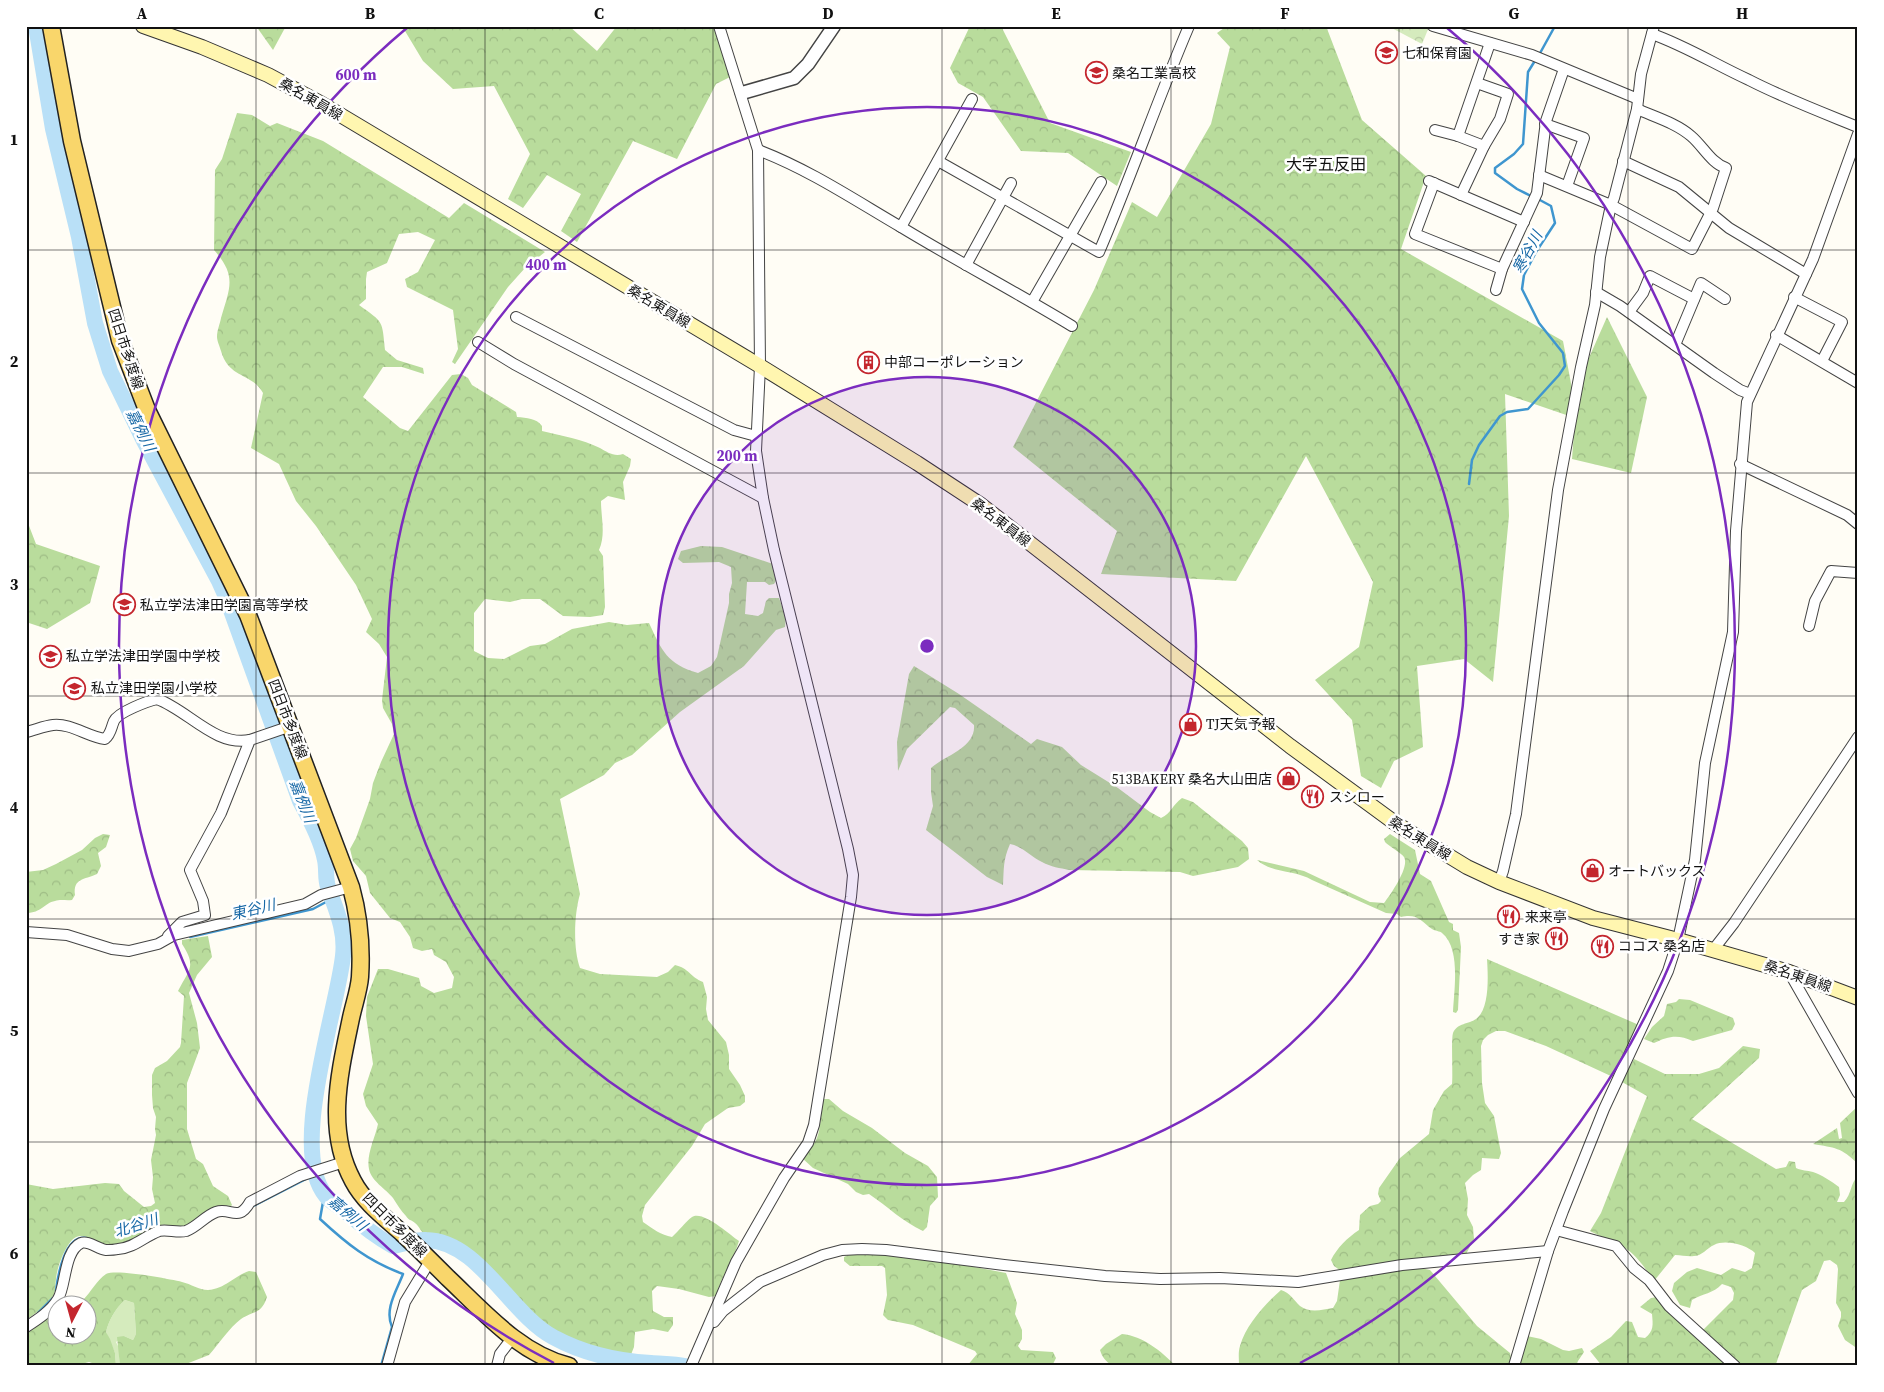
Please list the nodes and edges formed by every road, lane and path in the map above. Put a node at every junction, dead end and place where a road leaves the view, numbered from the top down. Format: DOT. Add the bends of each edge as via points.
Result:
graph roads {
  1 [pos="51,26"];
  2 [pos="143,26"];
  3 [pos="719,26"];
  4 [pos="834,26"];
  5 [pos="1189,26"];
  6 [pos="1433,26"];
  7 [pos="1653,30"];
  8 [pos="1490,43"];
  9 [pos="1564,69"];
  10 [pos="1477,83"];
  11 [pos="742,93"];
  12 [pos="972,99"];
  13 [pos="1638,104"];
  14 [pos="1546,124"];
  15 [pos="1858,127"];
  16 [pos="1435,130"];
  17 [pos="1858,134"];
  18 [pos="1458,136"];
  19 [pos="1484,146"];
  20 [pos="758,150"];
  21 [pos="938,161"];
  22 [pos="1623,161"];
  23 [pos="1539,175"];
  24 [pos="1101,182"];
  25 [pos="1010,183"];
  26 [pos="1567,186"];
  27 [pos="1461,195"];
  28 [pos="1003,197"];
  29 [pos="1610,205"];
  30 [pos="1711,213"];
  31 [pos="1524,222"];
  32 [pos="901,227"];
  33 [pos="1070,235"];
  34 [pos="966,264"];
  35 [pos="1502,269"];
  36 [pos="1806,274"];
  37 [pos="1496,290"];
  38 [pos="1596,292"];
  39 [pos="1794,297"];
  40 [pos="1694,299"];
  41 [pos="1725,299"];
  42 [pos="1032,302"];
  43 [pos="1629,312"];
  44 [pos="516,317"];
  45 [pos="1072,326"];
  46 [pos="1776,335"];
  47 [pos="478,342"];
  48 [pos="1675,345"];
  49 [pos="1822,361"];
  50 [pos="760,366"];
  51 [pos="1858,383"];
  52 [pos="1750,394"];
  53 [pos="756,436"];
  54 [pos="1740,464"];
  55 [pos="763,498"];
  56 [pos="1858,524"];
  57 [pos="1858,574"];
  58 [pos="1809,626"];
  59 [pos="288,727"];
  60 [pos="26,732"];
  61 [pos="1858,737"];
  62 [pos="250,740"];
  63 [pos="1499,882"];
  64 [pos="345,888"];
  65 [pos="26,932"];
  66 [pos="166,938"];
  67 [pos="1678,940"];
  68 [pos="1713,950"];
  69 [pos="1789,972"];
  70 [pos="1858,998"];
  71 [pos="1858,1092"];
  72 [pos="337,1164"];
  73 [pos="1556,1230"];
  74 [pos="1548,1251"];
  75 [pos="426,1257"];
  76 [pos="26,1327"];
  77 [pos="705,1334"];
  78 [pos="513,1338"];
  79 [pos="387,1366"];
  80 [pos="497,1366"];
  81 [pos="570,1366"];
  82 [pos="690,1366"];
  83 [pos="1514,1366"];
  84 [pos="1735,1366"];
  1 -- 59 [label="main road, 四日市多度線" via="72,142 120,340 147,410 248,615"];
  2 -- 50 [label="main road, 桑名東員線" via="268,75 314,100"];
  3 -- 11 [label="street"];
  4 -- 11 [label="street" via="808,64 794,78"];
  5 -- 33 [label="street" via="1099,252"];
  6 -- 8 [label="street"];
  7 -- 13 [label="street" via="1641,74"];
  7 -- 15 [label="street" via="1748,80"];
  8 -- 9 [label="street"];
  8 -- 10 [label="street"];
  9 -- 13 [label="street"];
  9 -- 14 [label="street"];
  10 -- 18 [label="street"];
  10 -- 19 [label="street" via="1508,94 1500,118"];
  11 -- 20 [label="street"];
  12 -- 21 [label="street"];
  13 -- 22 [label="street"];
  13 -- 30 [label="street" via="1684,130 1720,166 1726,168"];
  14 -- 23 [label="street"];
  14 -- 26 [label="street" via="1584,138"];
  16 -- 18 [label="street"];
  17 -- 36 [label="street"];
  18 -- 19 [label="street"];
  19 -- 27 [label="street"];
  20 -- 32 [label="street" via="790,162"];
  20 -- 50 [label="street"];
  21 -- 28 [label="street"];
  21 -- 32 [label="street"];
  22 -- 29 [label="street"];
  22 -- 30 [label="street" via="1680,187"];
  23 -- 26 [label="street"];
  23 -- 31 [label="street" via="1535,197"];
  24 -- 33 [label="street"];
  25 -- 28 [label="street"];
  26 -- 29 [label="street"];
  27 -- 31 [label="street"];
  27 -- 35 [label="street" via="1431,182 1415,234"];
  28 -- 33 [label="street"];
  28 -- 34 [label="street"];
  29 -- 30 [label="street" via="1692,249"];
  29 -- 38 [label="street"];
  30 -- 36 [label="street" via="1729,228"];
  31 -- 35 [label="street"];
  32 -- 34 [label="street"];
  33 -- 42 [label="street"];
  34 -- 42 [label="street"];
  35 -- 37 [label="street"];
  36 -- 39 [label="street"];
  38 -- 43 [label="street"];
  38 -- 63 [label="street" via="1559,482 1516,814"];
  39 -- 46 [label="street"];
  39 -- 49 [label="street" via="1842,322"];
  40 -- 41 [label="street" via="1701,283"];
  40 -- 43 [label="street" via="1650,276 1643,293"];
  40 -- 48 [label="street"];
  42 -- 45 [label="street"];
  43 -- 48 [label="street"];
  44 -- 53 [label="street" via="734,430"];
  46 -- 49 [label="street"];
  46 -- 52 [label="street"];
  47 -- 55 [label="street"];
  48 -- 52 [label="street"];
  49 -- 51 [label="street"];
  50 -- 53 [label="street"];
  50 -- 63 [label="main road, 桑名東員線" via="981,506 1290,746 1395,823 1467,867"];
  52 -- 54 [label="street" via="1745,411"];
  53 -- 55 [label="street"];
  54 -- 56 [label="street" via="1847,515"];
  54 -- 67 [label="street" via="1733,632 1705,763 1695,860"];
  55 -- 77 [label="street" via="853,875 814,1125 808,1143 736,1262"];
  57 -- 58 [label="street" via="1831,571 1815,601"];
  59 -- 62 [label="street"];
  59 -- 64 [label="main road, 四日市多度線"];
  60 -- 62 [label="street" via="62,725 105,739 120,714 157,699 223,738 238,742"];
  61 -- 68 [label="street"];
  62 -- 66 [label="street" via="221,813 190,870 203,901 205,915 182,922"];
  63 -- 67 [label="main road, 桑名東員線" via="1593,918"];
  64 -- 66 [label="street" via="306,904"];
  64 -- 72 [label="main road, 四日市多度線" via="358,912 360,978 337,1101"];
  65 -- 66 [label="street" via="67,935 129,951 158,944"];
  67 -- 68 [label="main road, 桑名東員線"];
  67 -- 73 [label="street" via="1659,994 1592,1137"];
  68 -- 69 [label="main road, 桑名東員線"];
  69 -- 70 [label="main road, 桑名東員線"];
  69 -- 71 [label="street"];
  72 -- 75 [label="main road, 四日市多度線" via="364,1196"];
  72 -- 76 [label="street" via="306,1173 250,1202 248,1209 216,1212 180,1233 162,1230 140,1243 119,1250 105,1250 81,1243 70,1257 58,1300"];
  73 -- 74 [label="street"];
  73 -- 84 [label="street" via="1616,1246 1669,1306"];
  74 -- 77 [label="street" via="1402,1265 1298,1282 1105,1276 862,1248 823,1255 760,1282 723,1310"];
  74 -- 83 [label="street"];
  75 -- 78 [label="main road, 四日市多度線"];
  75 -- 79 [label="street" via="405,1302"];
  77 -- 82 [label="street"];
  78 -- 80 [label="street" via="500,1354"];
  78 -- 81 [label="main road, 四日市多度線" via="538,1355"];
}
